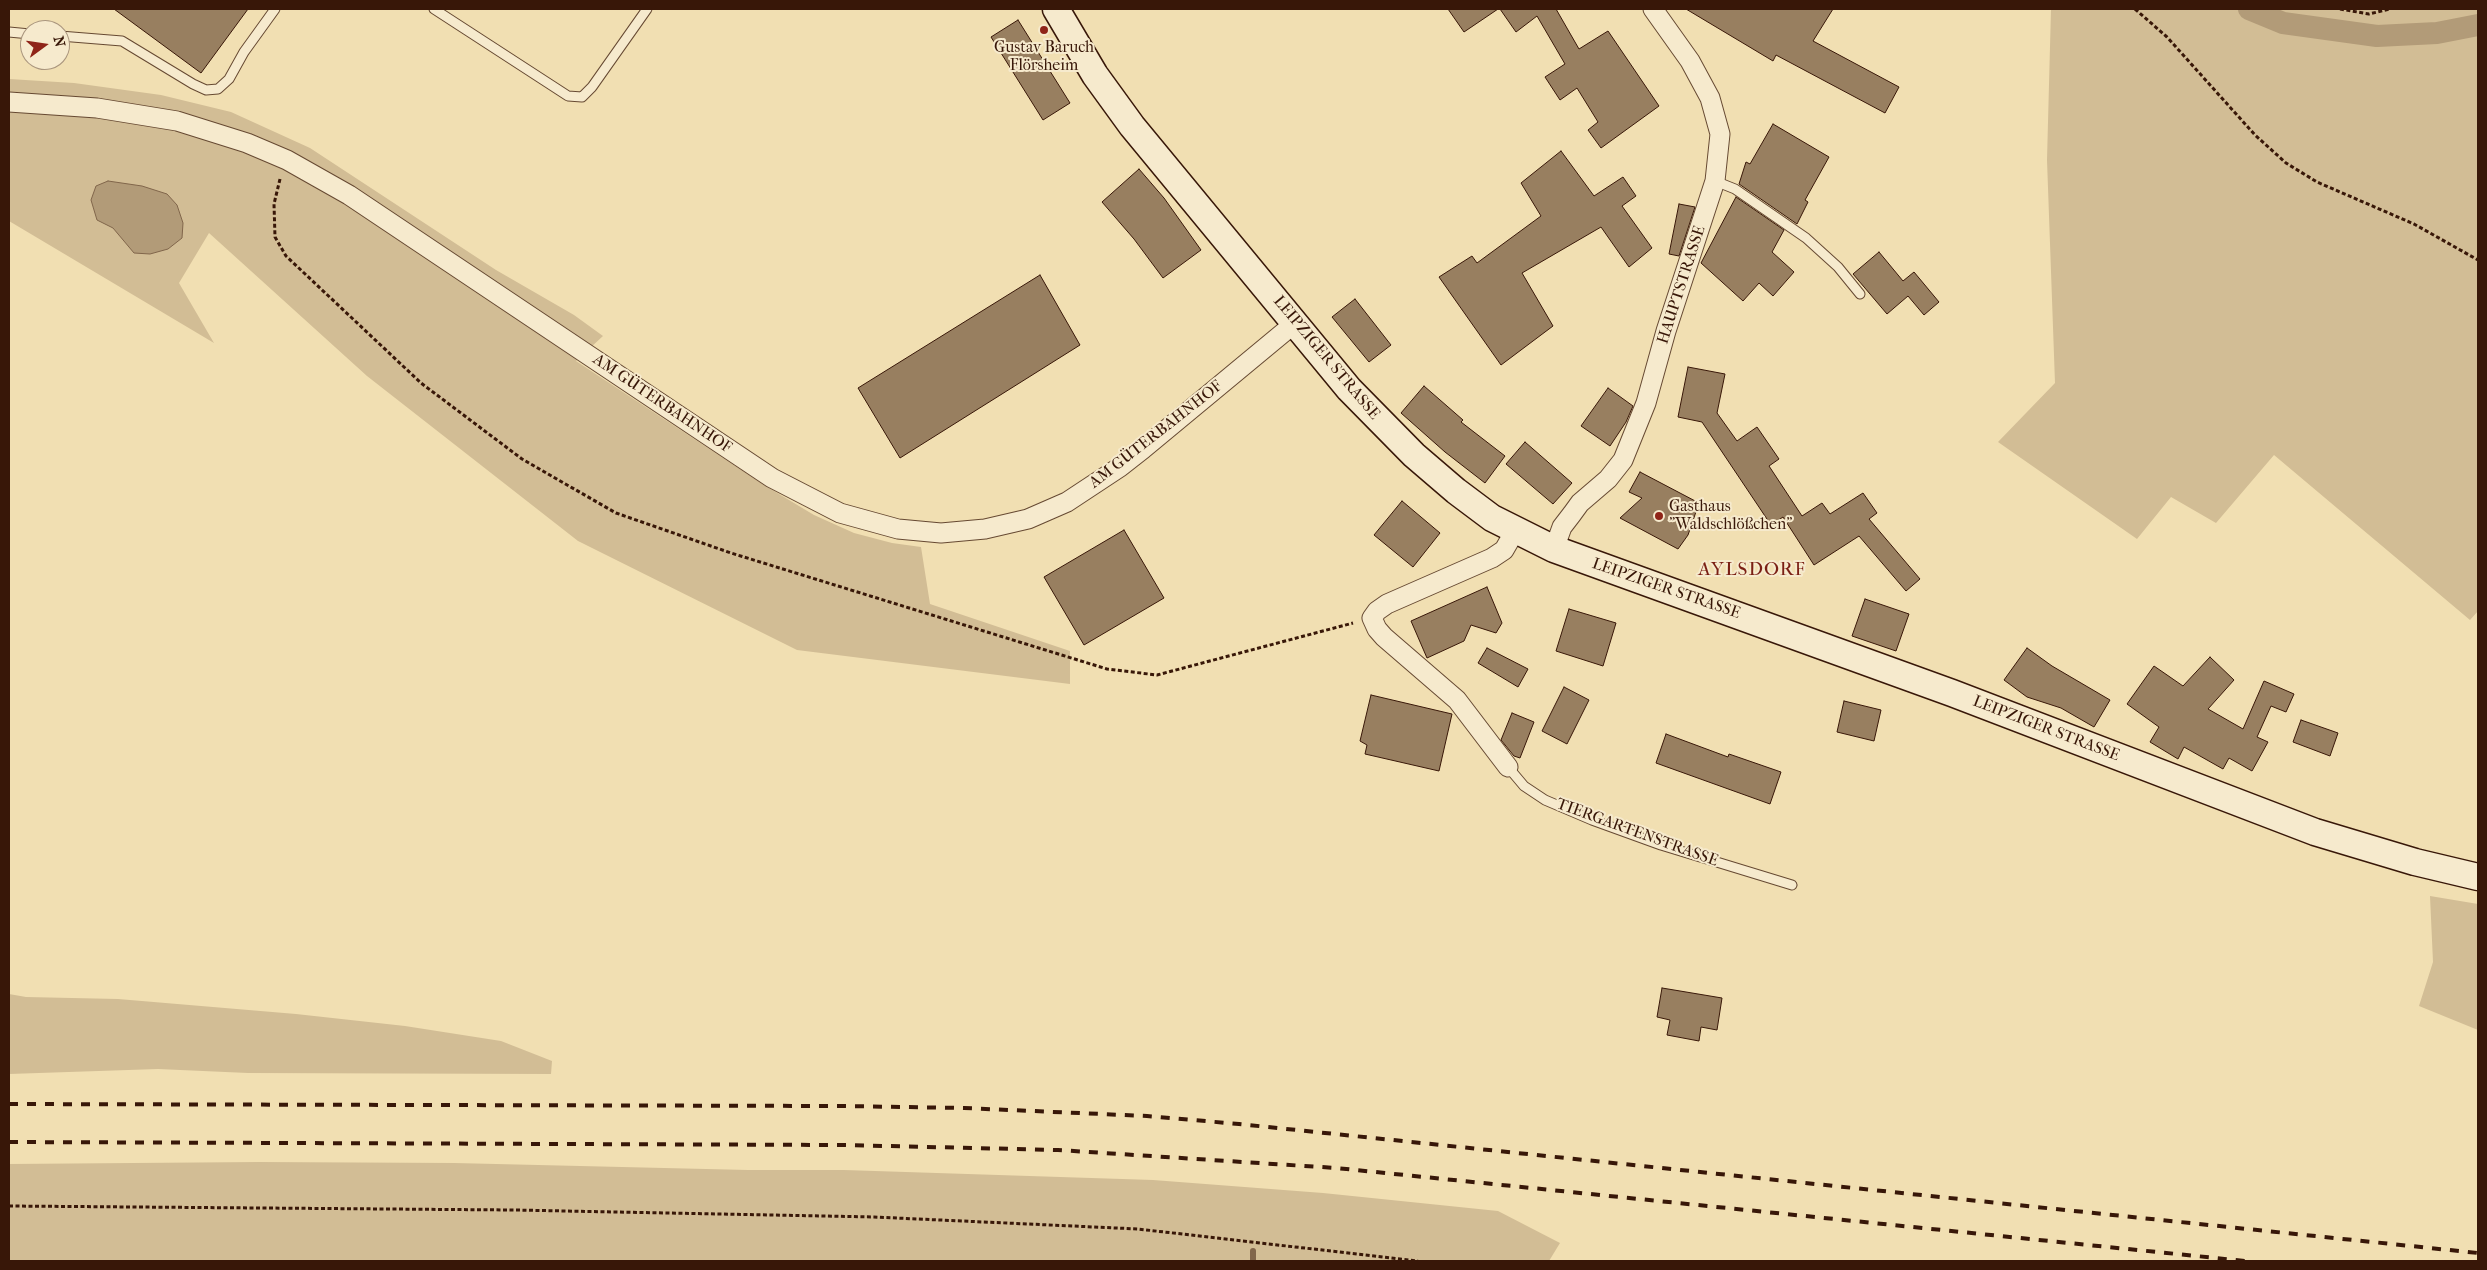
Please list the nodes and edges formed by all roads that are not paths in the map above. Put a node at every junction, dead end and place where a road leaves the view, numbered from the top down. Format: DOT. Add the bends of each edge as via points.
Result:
graph roads {
  1 [pos="275,9"];
  2 [pos="434,9"];
  3 [pos="647,9"];
  4 [pos="1056,9"];
  5 [pos="1653,9"];
  6 [pos="70,37"];
  7 [pos="9,102"];
  8 [pos="1715,181"];
  9 [pos="1860,294"];
  10 [pos="1295,323"];
  11 [pos="1516,531"];
  12 [pos="1554,549"];
  13 [pos="1508,767"];
  14 [pos="2478,877"];
  15 [pos="1792,885"];
  1 -- 6 [label="lane" via="229,79 218,89 206,90 193,84 122,41"];
  2 -- 3 [label="lane" via="568,96 582,97"];
  4 -- 10 [label="street, LEIPZIGER STRASSE" via="1095,75 1132,126"];
  5 -- 8 [label="street, HAUPTSTRASSE" via="1703,82 1716,115 1720,152"];
  7 -- 10 [label="street, AM GÜTERBAHNHOF" via="96,108 177,121 247,142 287,160 349,195 788,487 840,513 879,526 941,533 986,529 1028,519 1067,502 1143,449"];
  8 -- 9 [label="lane" via="1735,189 1806,238 1838,267"];
  8 -- 12 [label="street, HAUPTSTRASSE" via="1632,438 1616,470 1580,502 1562,527"];
  10 -- 11 [label="street, LEIPZIGER STRASSE" via="1392,435 1466,500"];
  11 -- 12 [label="street, LEIPZIGER STRASSE"];
  11 -- 13 [label="street, TIERGARTENSTRASSE" via="1504,550 1492,558 1387,604 1372,618 1384,637 1457,700"];
  12 -- 14 [label="street, LEIPZIGER STRASSE" via="1952,693 2315,832"];
  13 -- 15 [label="lane, TIERGARTENSTRASSE" via="1524,786 1544,800 1592,820"];
}
